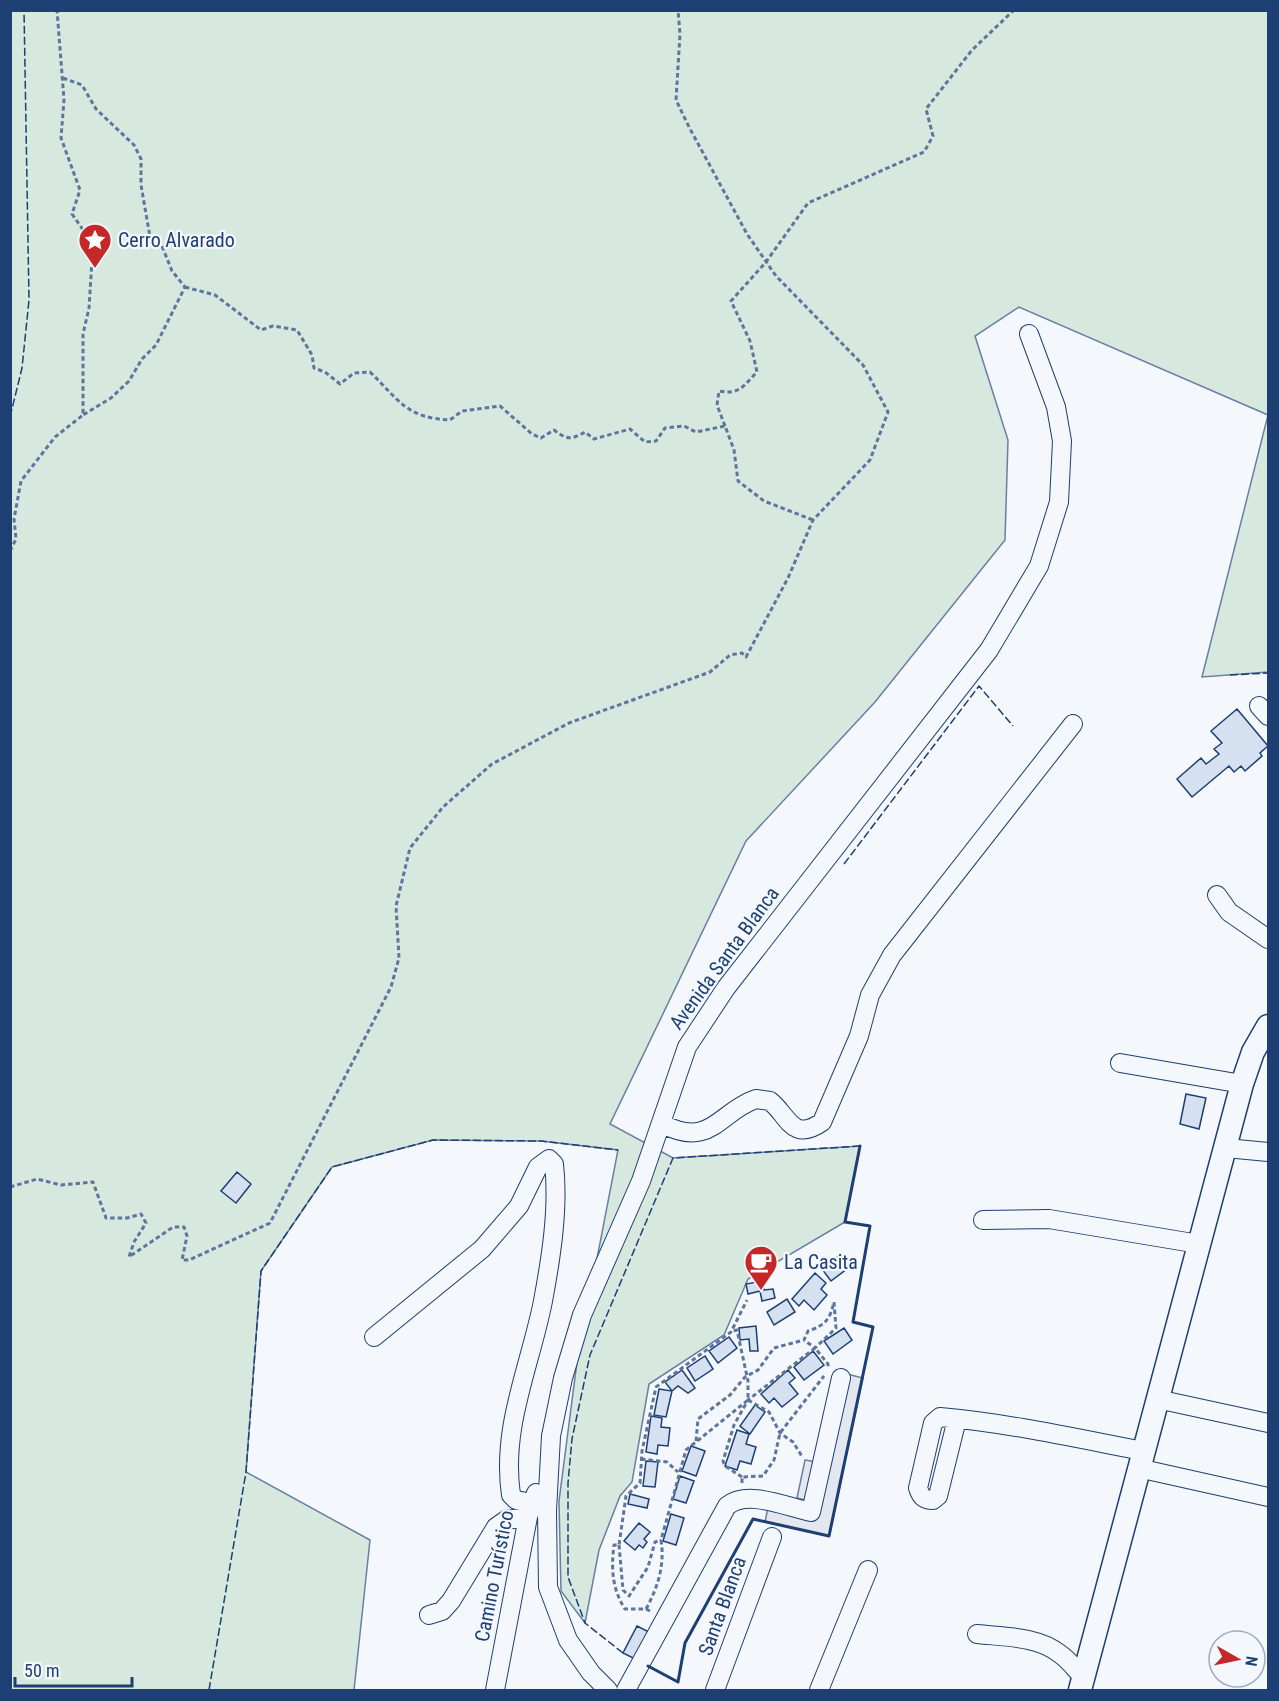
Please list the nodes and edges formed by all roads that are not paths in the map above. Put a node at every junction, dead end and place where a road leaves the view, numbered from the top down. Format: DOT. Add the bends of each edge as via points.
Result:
graph roads {
  1 [pos="1029,334"];
  2 [pos="1073,724"];
  3 [pos="1217,895"];
  4 [pos="1269,939"];
  5 [pos="1269,1026"];
  6 [pos="1120,1063"];
  7 [pos="1242,1084"];
  8 [pos="662,1124"];
  9 [pos="1226,1148"];
  10 [pos="1269,1152"];
  11 [pos="982,1220"];
  12 [pos="1199,1244"];
  13 [pos="374,1337"];
  14 [pos="841,1377"];
  15 [pos="1157,1399"];
  16 [pos="957,1419"];
  17 [pos="1269,1423"];
  18 [pos="1140,1460"];
  19 [pos="549,1474"];
  20 [pos="1269,1497"];
  21 [pos="530,1510"];
  22 [pos="772,1537"];
  23 [pos="868,1569"];
  24 [pos="429,1615"];
  25 [pos="977,1634"];
  26 [pos="1082,1684"];
  27 [pos="495,1690"];
  28 [pos="608,1690"];
  29 [pos="626,1690"];
  30 [pos="715,1690"];
  31 [pos="819,1690"];
  1 -- 8 [label="street, Avenida Santa Blanca" via="1056,407 1062,449 1059,502 1039,566 988,650 726,988 687,1047"];
  2 -- 8 [label="street" via="892,955 870,994 859,1036 822,1122 810,1128 797,1128 786,1122 770,1101 756,1099 710,1129 680,1131"];
  3 -- 4 [label="street" via="1229,912"];
  5 -- 7 [label="main road" via="1252,1052"];
  6 -- 7 [label="street"];
  7 -- 9 [label="main road"];
  8 -- 19 [label="street, Avenida Santa Blanca" via="582,1315 562,1378 551,1436"];
  9 -- 10 [label="street"];
  9 -- 12 [label="main road"];
  11 -- 12 [label="street" via="1059,1220"];
  12 -- 15 [label="main road"];
  13 -- 21 [label="street" via="482,1249 519,1206 538,1167 549,1159 554,1164 554,1222 543,1302 515,1404 509,1442 511,1495"];
  14 -- 29 [label="street" via="811,1512 741,1498 727,1506"];
  15 -- 17 [label="street"];
  15 -- 18 [label="main road"];
  16 -- 18 [label="street"];
  18 -- 20 [label="street"];
  18 -- 26 [label="main road"];
  19 -- 21 [label="street, Camino Turístico" via="538,1488"];
  19 -- 28 [label="street, Avenida Santa Blanca" via="548,1587 568,1640"];
  21 -- 24 [label="street" via="496,1527 451,1601 442,1611"];
  21 -- 27 [label="street, Camino Turístico"];
  22 -- 30 [label="street, Santa Blanca"];
  23 -- 31 [label="street"];
  25 -- 26 [label="street" via="1046,1646 1060,1654"];
}
